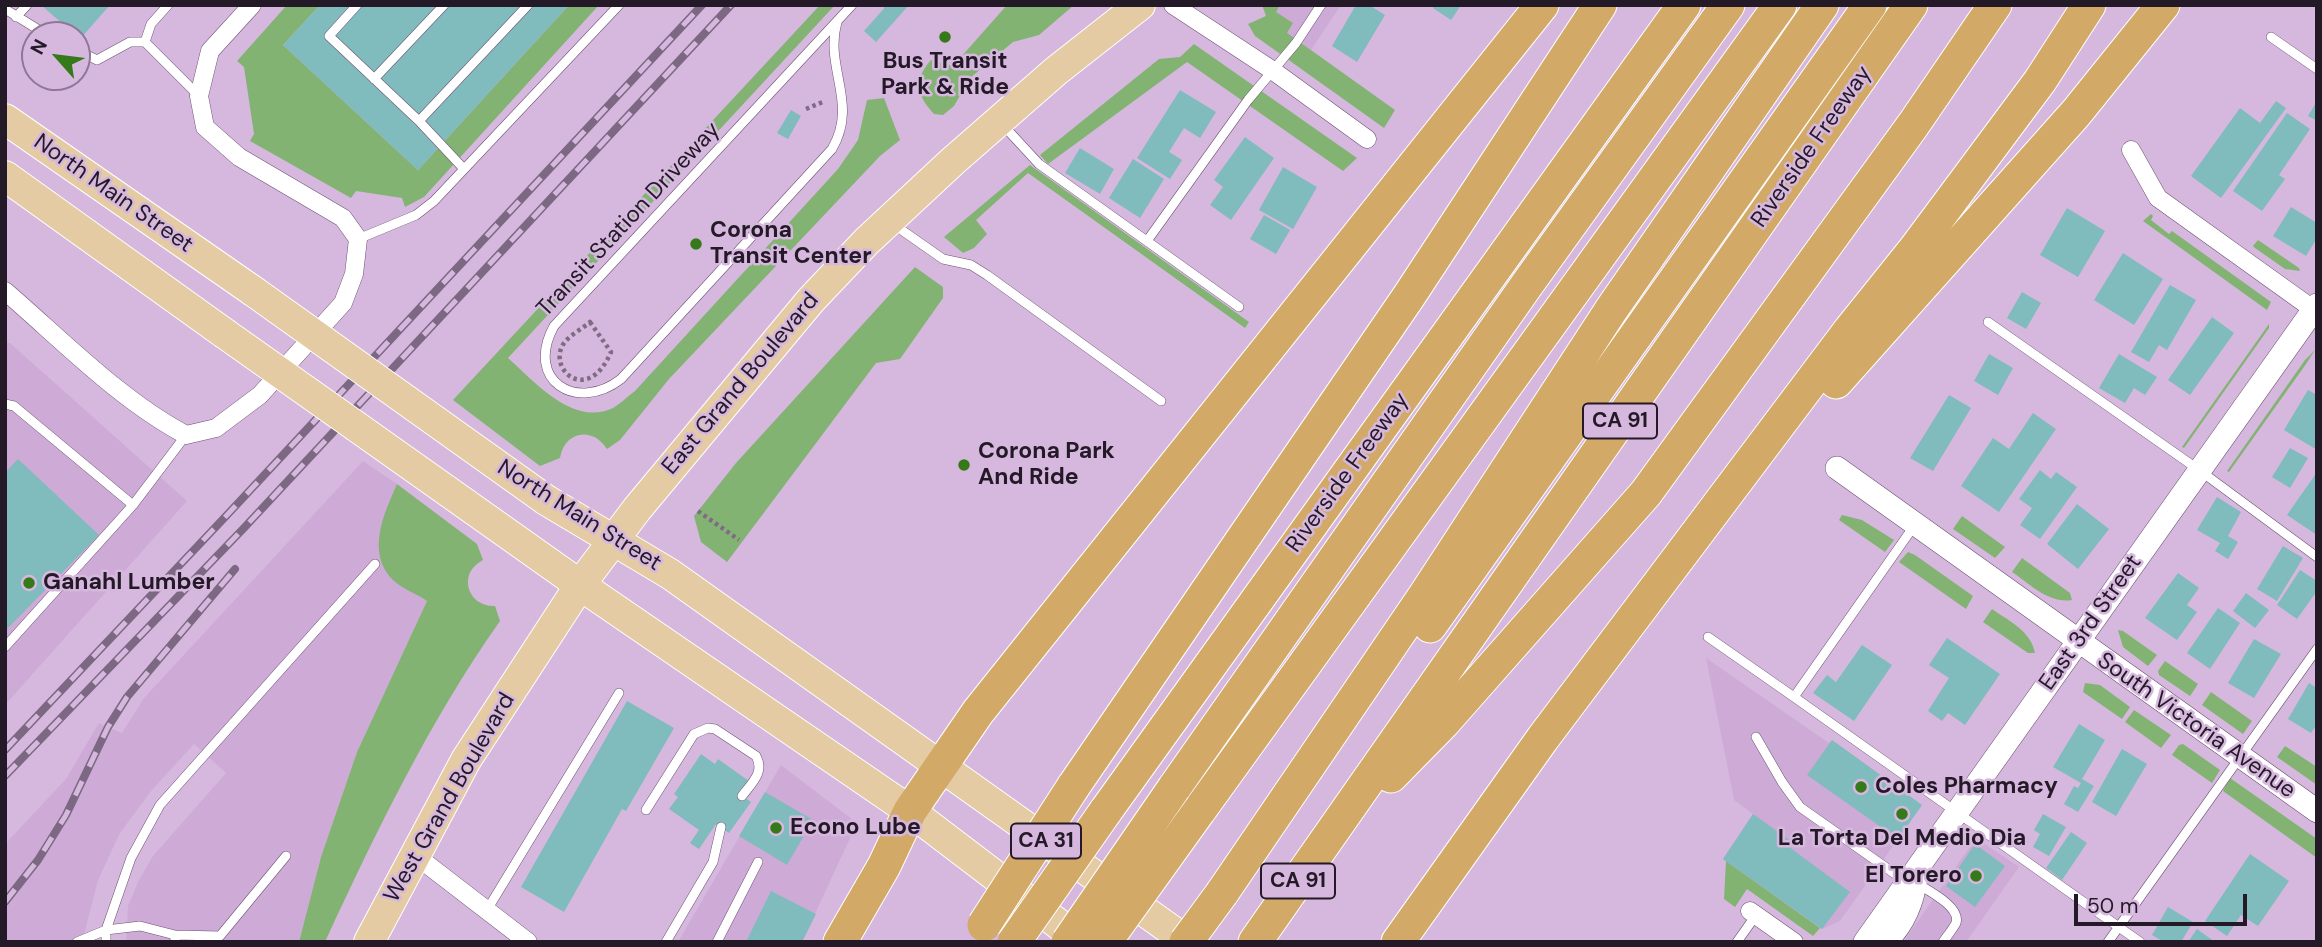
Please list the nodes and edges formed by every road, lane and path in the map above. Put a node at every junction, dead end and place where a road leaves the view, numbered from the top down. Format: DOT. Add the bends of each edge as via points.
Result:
graph roads {
  1 [pos="27,5"];
  2 [pos="168,5"];
  3 [pos="252,5"];
  4 [pos="357,5"];
  5 [pos="444,5"];
  6 [pos="528,5"];
  7 [pos="619,5"];
  8 [pos="852,5"];
  9 [pos="1140,5"];
  10 [pos="1173,5"];
  11 [pos="1321,5"];
  12 [pos="1542,5"];
  13 [pos="1600,5"];
  14 [pos="1684,5"];
  15 [pos="1728,5"];
  16 [pos="1780,5"];
  17 [pos="1822,5"];
  18 [pos="1870,5"];
  19 [pos="1911,5"];
  20 [pos="1995,5"];
  21 [pos="2089,5"];
  22 [pos="2163,5"];
  23 [pos="5,9"];
  24 [pos="16,17"];
  25 [pos="23,21"];
  26 [pos="837,22"];
  27 [pos="2271,37"];
  28 [pos="145,42"];
  29 [pos="91,57"];
  30 [pos="2317,69"];
  31 [pos="1272,70"];
  32 [pos="374,79"];
  33 [pos="199,96"];
  34 [pos="825,101"];
  35 [pos="806,109"];
  36 [pos="5,119"];
  37 [pos="999,120"];
  38 [pos="419,121"];
  39 [pos="1367,139"];
  40 [pos="2131,150"];
  41 [pos="464,169"];
  42 [pos="5,176"];
  43 [pos="889,221"];
  44 [pos="358,239"];
  45 [pos="1147,241"];
  46 [pos="5,291"];
  47 [pos="1239,307"];
  48 [pos="2316,309"];
  49 [pos="1988,322"];
  50 [pos="601,338"];
  51 [pos="1161,401"];
  52 [pos="5,404"];
  53 [pos="186,435"];
  54 [pos="1837,468"];
  55 [pos="2199,470"];
  56 [pos="133,505"];
  57 [pos="698,511"];
  58 [pos="1915,524"];
  59 [pos="739,540"];
  60 [pos="612,541"];
  61 [pos="2317,557"];
  62 [pos="375,564"];
  63 [pos="1666,575"];
  64 [pos="580,585"];
  65 [pos="1708,637"];
  66 [pos="2078,641"];
  67 [pos="5,647"];
  68 [pos="2317,649"];
  69 [pos="620,693"];
  70 [pos="1794,697"];
  71 [pos="1756,737"];
  72 [pos="2239,757"];
  73 [pos="941,766"];
  74 [pos="1291,792"];
  75 [pos="742,796"];
  76 [pos="646,810"];
  77 [pos="1953,810"];
  78 [pos="910,811"];
  79 [pos="2317,811"];
  80 [pos="721,827"];
  81 [pos="1330,836"];
  82 [pos="415,855"];
  83 [pos="286,856"];
  84 [pos="758,862"];
  85 [pos="1913,877"];
  86 [pos="487,910"];
  87 [pos="1753,913"];
  88 [pos="2119,927"];
  89 [pos="106,930"];
  90 [pos="979,933"];
  91 [pos="1261,933"];
  92 [pos="509,936"];
  93 [pos="175,938"];
  94 [pos="1785,939"];
  95 [pos="77,942"];
  96 [pos="106,942"];
  97 [pos="369,942"];
  98 [pos="528,942"];
  99 [pos="666,942"];
  100 [pos="717,942"];
  101 [pos="840,942"];
  102 [pos="1014,942"];
  103 [pos="1068,942"];
  104 [pos="1082,942"];
  105 [pos="1105,942"];
  106 [pos="1187,942"];
  107 [pos="1398,942"];
  108 [pos="1737,942"];
  109 [pos="1865,942"];
  110 [pos="1885,942"];
  111 [pos="1943,942"];
  112 [pos="2108,942"];
  113 [pos="2140,942"];
  1 -- 24 [label="lane"];
  2 -- 28 [label="lane" via="151,24"];
  3 -- 33 [label="street" via="210,51"];
  4 -- 32 [label="lane" via="328,36"];
  5 -- 32 [label="lane"];
  6 -- 38 [label="lane"];
  7 -- 41 [label="lane"];
  8 -- 26 [label="lane, Transit Station Driveway"];
  9 -- 37 [label="main road, East Grand Boulevard"];
  10 -- 31 [label="street"];
  11 -- 31 [label="lane"];
  12 -- 73 [label="highway" via="986,702"];
  13 -- 90 [label="highway, bridge"];
  14 -- 102 [label="highway, Riverside Freeway, bridge"];
  15 -- 103 [label="highway, bridge" via="1525,286"];
  16 -- 105 [label="highway, bridge"];
  17 -- 74 [label="highway" via="1611,310"];
  18 -- 74 [label="highway" via="1333,763 1314,781"];
  19 -- 81 [label="highway, Riverside Freeway / CA 91"];
  20 -- 81 [label="highway" via="1646,493 1444,723"];
  21 -- 63 [label="highway" via="2040,81 1924,238"];
  22 -- 63 [label="highway" via="2076,113"];
  23 -- 24 [label="lane"];
  24 -- 25 [label="lane"];
  26 -- 26 [label="lane, Transit Station Driveway" via="833,46 844,116 827,156 621,379 598,392 558,385 543,353 554,326"];
  27 -- 30 [label="lane"];
  28 -- 29 [label="lane" via="131,42 97,60"];
  28 -- 33 [label="lane"];
  31 -- 39 [label="street"];
  31 -- 45 [label="lane"];
  32 -- 38 [label="lane"];
  33 -- 44 [label="street" via="205,127 239,157 343,218"];
  34 -- 35 [label="path"];
  36 -- 60 [label="main road, North Main Street, bridge" via="546,500"];
  37 -- 43 [label="main road, East Grand Boulevard"];
  37 -- 45 [label="lane" via="1039,164"];
  38 -- 41 [label="lane"];
  40 -- 48 [label="street" via="2158,198"];
  41 -- 44 [label="lane" via="415,215"];
  42 -- 64 [label="main road, North Main Street, bridge"];
  43 -- 51 [label="lane" via="943,259 971,265 987,275"];
  43 -- 60 [label="main road, East Grand Boulevard" via="811,300"];
  44 -- 53 [label="street" via="354,274 343,303 260,395 216,428"];
  45 -- 47 [label="lane"];
  46 -- 53 [label="street" via="122,393"];
  48 -- 55 [label="street, East 3rd Street"];
  49 -- 55 [label="lane"];
  50 -- 50 [label="path" via="590,323 568,338 560,354 565,371 581,380 601,372 611,352"];
  52 -- 56 [label="lane" via="14,406"];
  53 -- 56 [label="lane"];
  54 -- 58 [label="street, South Victoria Avenue"];
  55 -- 61 [label="lane"];
  55 -- 66 [label="street, East 3rd Street"];
  56 -- 67 [label="lane"];
  57 -- 59 [label="path"];
  58 -- 66 [label="street, South Victoria Avenue"];
  58 -- 70 [label="lane"];
  60 -- 64 [label="main road, East Grand Boulevard"];
  60 -- 73 [label="main road, North Main Street" via="670,574"];
  62 -- 89 [label="lane" via="160,805 131,858"];
  63 -- 107 [label="highway"];
  64 -- 78 [label="main road, North Main Street"];
  64 -- 82 [label="main road, West Grand Boulevard" via="466,760"];
  65 -- 70 [label="lane"];
  66 -- 72 [label="street, South Victoria Avenue"];
  66 -- 77 [label="street, East 3rd Street"];
  68 -- 72 [label="lane"];
  69 -- 86 [label="lane"];
  70 -- 77 [label="lane"];
  71 -- 85 [label="lane" via="1800,807"];
  72 -- 79 [label="street, South Victoria Avenue"];
  72 -- 88 [label="lane"];
  73 -- 78 [label="highway"];
  73 -- 106 [label="main road, North Main Street / CA 31"];
  74 -- 106 [label="highway, bridge"];
  75 -- 76 [label="lane" via="757,776 760,762 708,728 694,734"];
  77 -- 85 [label="street"];
  77 -- 88 [label="lane"];
  78 -- 101 [label="highway"];
  78 -- 104 [label="main road, North Main Street / CA 31"];
  80 -- 99 [label="lane" via="713,862"];
  81 -- 91 [label="highway, Riverside Freeway / CA 91"];
  82 -- 86 [label="street"];
  82 -- 97 [label="main road, West Grand Boulevard"];
  83 -- 93 [label="lane" via="220,936"];
  84 -- 100 [label="lane"];
  85 -- 109 [label="street"];
  85 -- 110 [label="street" via="1907,914"];
  85 -- 111 [label="lane" via="1955,914 1956,922"];
  86 -- 92 [label="street"];
  87 -- 94 [label="street"];
  87 -- 108 [label="lane"];
  88 -- 112 [label="lane"];
  88 -- 113 [label="lane"];
  89 -- 93 [label="lane" via="140,926"];
  89 -- 95 [label="lane"];
  89 -- 96 [label="lane"];
  92 -- 98 [label="street"];
}
